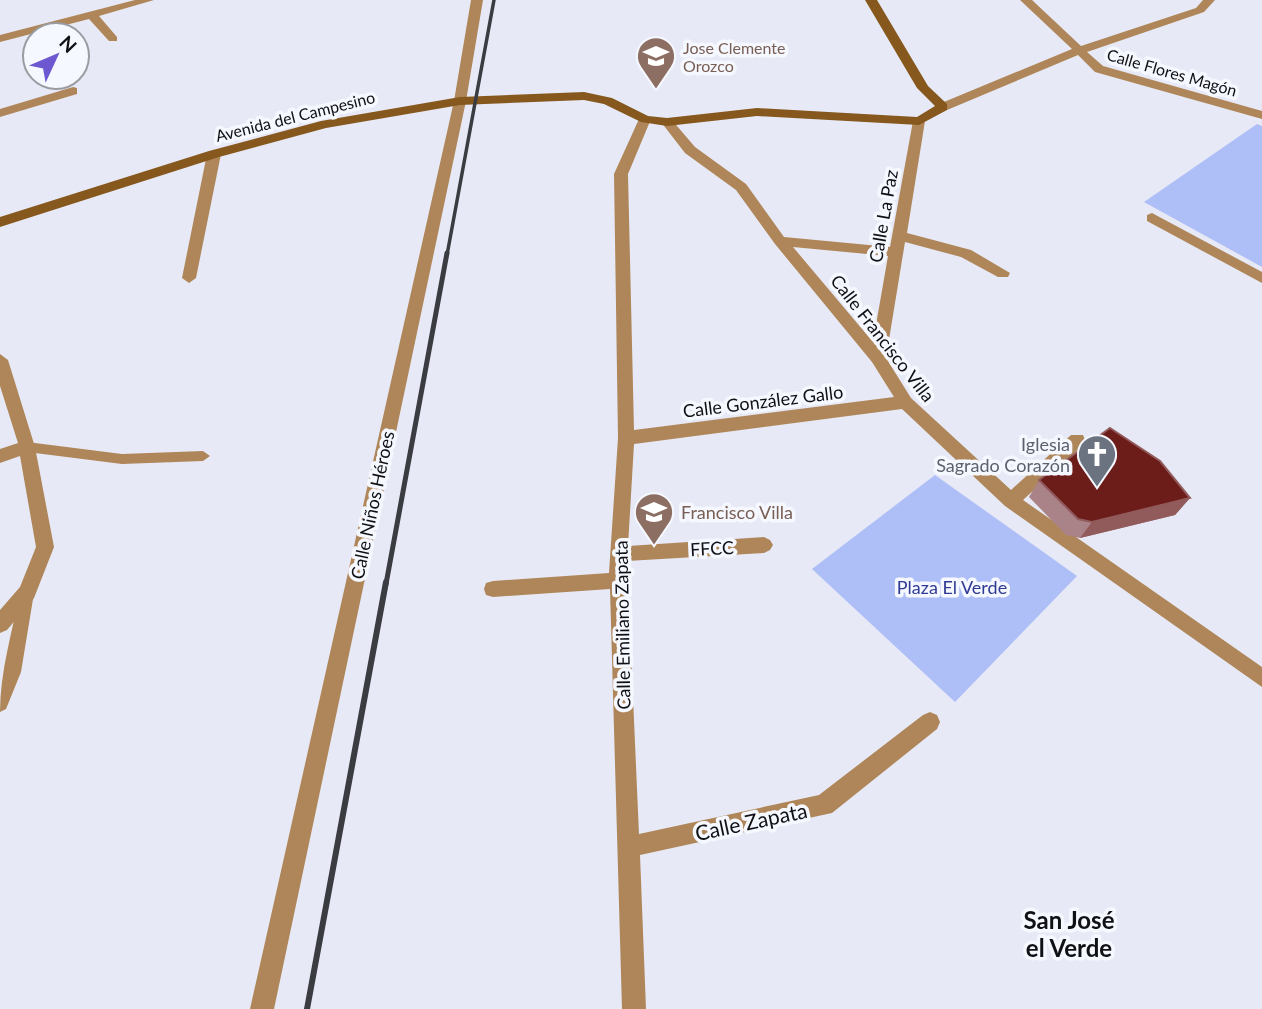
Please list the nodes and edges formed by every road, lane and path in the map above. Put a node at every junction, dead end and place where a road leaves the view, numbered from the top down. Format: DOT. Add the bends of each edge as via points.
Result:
graph roads {
  1 [pos="148,0"];
  2 [pos="477,0"];
  3 [pos="871,0"];
  4 [pos="1026,0"];
  5 [pos="1209,0"];
  6 [pos="92,15"];
  7 [pos="0,39"];
  8 [pos="113,39"];
  9 [pos="1078,51"];
  10 [pos="73,91"];
  11 [pos="460,101"];
  12 [pos="943,107"];
  13 [pos="0,113"];
  14 [pos="1262,115"];
  15 [pos="645,119"];
  16 [pos="919,121"];
  17 [pos="667,122"];
  18 [pos="214,153"];
  19 [pos="1152,218"];
  20 [pos="0,222"];
  21 [pos="899,236"];
  22 [pos="780,241"];
  23 [pos="896,252"];
  24 [pos="1003,273"];
  25 [pos="190,278"];
  26 [pos="1262,278"];
  27 [pos="878,358"];
  28 [pos="0,360"];
  29 [pos="905,402"];
  30 [pos="626,438"];
  31 [pos="1077,440"];
  32 [pos="27,447"];
  33 [pos="0,456"];
  34 [pos="203,456"];
  35 [pos="1012,501"];
  36 [pos="764,545"];
  37 [pos="618,554"];
  38 [pos="619,580"];
  39 [pos="494,589"];
  40 [pos="27,592"];
  41 [pos="0,624"];
  42 [pos="1262,678"];
  43 [pos="0,704"];
  44 [pos="930,722"];
  45 [pos="628,847"];
  46 [pos="262,1009"];
  47 [pos="634,1009"];
  1 -- 6 [label="street"];
  2 -- 11 [label="street, Calle Niños Héroes"];
  3 -- 12 [label="street" via="923,88"];
  4 -- 9 [label="street, Calle Flores Magón"];
  5 -- 9 [label="street" via="1200,10"];
  6 -- 7 [label="street"];
  6 -- 8 [label="street"];
  9 -- 12 [label="street"];
  9 -- 14 [label="street, Calle Flores Magón" via="1098,69"];
  10 -- 13 [label="street"];
  11 -- 15 [label="street, Avenida del Campesino" via="584,96 608,101"];
  11 -- 18 [label="street, Avenida del Campesino" via="325,124"];
  11 -- 46 [label="street, Calle Niños Héroes"];
  12 -- 16 [label="street"];
  15 -- 17 [label="street, Avenida del Campesino"];
  15 -- 30 [label="street, Calle Emiliano Zapata" via="621,174"];
  16 -- 17 [label="street, Avenida del Campesino" via="757,112"];
  16 -- 21 [label="street, Calle La Paz"];
  17 -- 22 [label="street, Calle Francisco Villa" via="690,150 741,187"];
  18 -- 20 [label="street, Avenida del Campesino"];
  18 -- 25 [label="street"];
  19 -- 26 [label="street"];
  21 -- 23 [label="street, Calle La Paz"];
  21 -- 24 [label="street" via="966,253"];
  22 -- 23 [label="street"];
  22 -- 27 [label="street, Calle Francisco Villa"];
  23 -- 27 [label="street, Calle La Paz"];
  27 -- 29 [label="street, Calle Francisco Villa"];
  28 -- 32 [label="street"];
  29 -- 30 [label="street, Calle González Gallo"];
  29 -- 35 [label="street, Calle Francisco Villa"];
  30 -- 37 [label="street, Calle Emiliano Zapata"];
  31 -- 35 [label="street"];
  32 -- 33 [label="street"];
  32 -- 34 [label="lane" via="122,459"];
  32 -- 40 [label="street" via="45,547"];
  35 -- 42 [label="street, Calle Francisco Villa"];
  36 -- 37 [label="street, FFCC"];
  37 -- 38 [label="street, Calle Emiliano Zapata"];
  38 -- 39 [label="street"];
  38 -- 45 [label="street, Calle Emiliano Zapata"];
  40 -- 41 [label="street"];
  40 -- 43 [label="lane" via="13,672"];
  44 -- 45 [label="street, Calle Zapata" via="824,805"];
  45 -- 47 [label="street, Calle Emiliano Zapata"];
}
